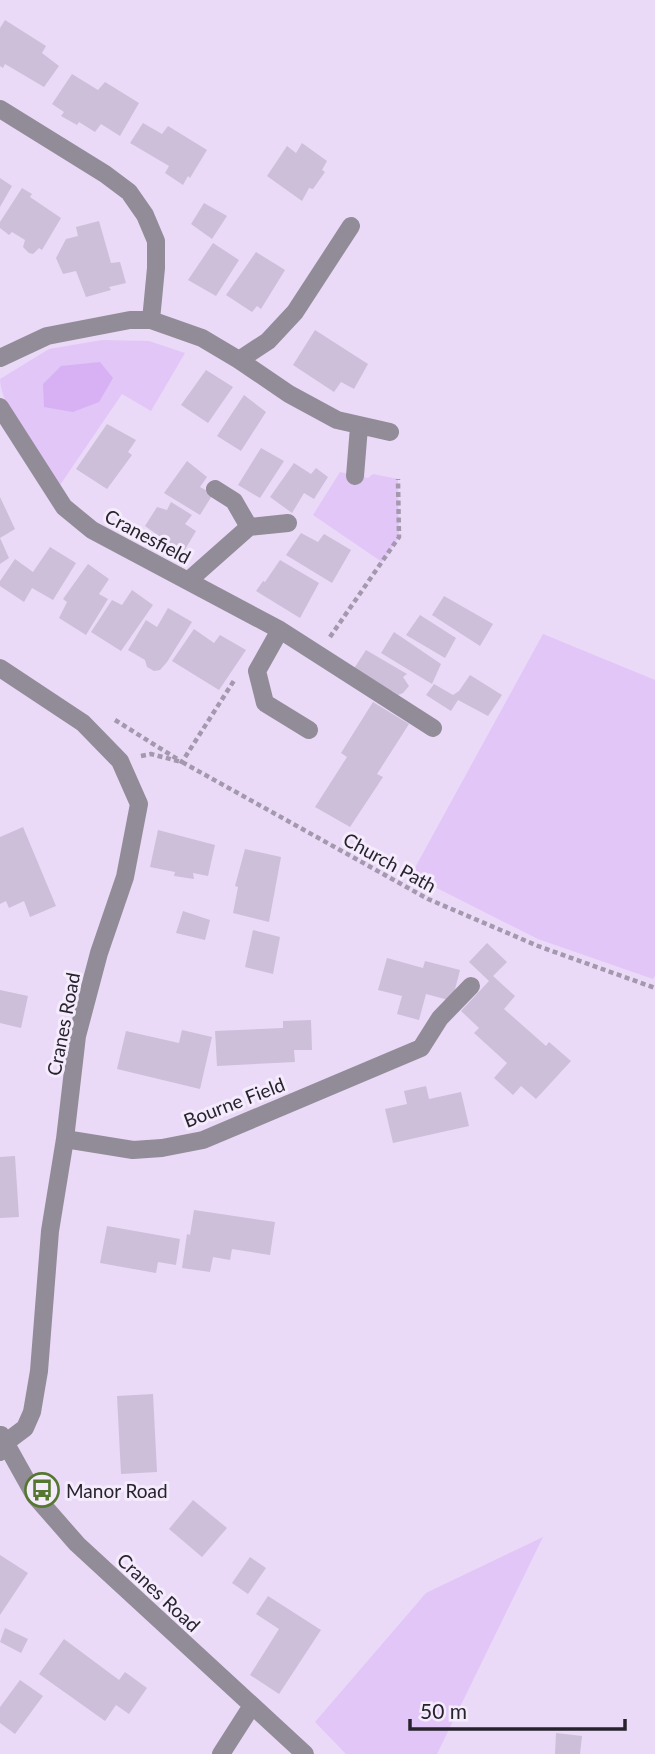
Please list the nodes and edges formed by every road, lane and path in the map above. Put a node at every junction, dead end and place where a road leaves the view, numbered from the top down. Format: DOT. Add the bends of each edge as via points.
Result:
graph roads {
  1 [pos="0,109"];
  2 [pos="351,226"];
  3 [pos="151,320"];
  4 [pos="0,358"];
  5 [pos="239,360"];
  6 [pos="0,407"];
  7 [pos="359,426"];
  8 [pos="390,432"];
  9 [pos="355,476"];
  10 [pos="398,479"];
  11 [pos="234,483"];
  12 [pos="215,489"];
  13 [pos="234,501"];
  14 [pos="288,523"];
  15 [pos="249,527"];
  16 [pos="188,581"];
  17 [pos="280,630"];
  18 [pos="318,655"];
  19 [pos="0,668"];
  20 [pos="236,677"];
  21 [pos="433,728"];
  22 [pos="309,730"];
  23 [pos="120,761"];
  24 [pos="181,762"];
  25 [pos="471,986"];
  26 [pos="655,988"];
  27 [pos="65,1139"];
  28 [pos="2,1442"];
  29 [pos="251,1707"];
  30 [pos="221,1754"];
  31 [pos="305,1754"];
  1 -- 3 [label="street" via="129,192 156,241"];
  2 -- 5 [label="street" via="295,312 268,341"];
  3 -- 4 [label="street" via="47,336"];
  3 -- 5 [label="street" via="202,338"];
  5 -- 7 [label="street" via="289,394 337,420"];
  6 -- 16 [label="street, Cranesfield" via="64,507 92,530"];
  7 -- 8 [label="street"];
  7 -- 9 [label="street"];
  10 -- 18 [label="path" via="398,537"];
  11 -- 13 [label="street"];
  12 -- 13 [label="street"];
  13 -- 15 [label="street"];
  14 -- 15 [label="street"];
  15 -- 16 [label="street"];
  16 -- 17 [label="street, Cranesfield"];
  17 -- 18 [label="street, Cranesfield"];
  17 -- 22 [label="street" via="257,671 265,703"];
  18 -- 21 [label="street, Cranesfield"];
  19 -- 23 [label="street, Cranes Road" via="83,723"];
  20 -- 24 [label="path"];
  23 -- 24 [label="path, Church Path" via="151,754"];
  23 -- 27 [label="street, Cranes Road" via="139,804 125,877 77,1036"];
  24 -- 26 [label="path, Church Path" via="428,899 538,946"];
  25 -- 27 [label="street, Bourne Field" via="440,1018 421,1048 411,1054 203,1140 133,1150"];
  27 -- 28 [label="street, Cranes Road" via="50,1231 32,1412 25,1428"];
  28 -- 29 [label="street, Cranes Road" via="35,1496 77,1545"];
  29 -- 30 [label="street"];
  29 -- 31 [label="street, Cranes Road"];
}
